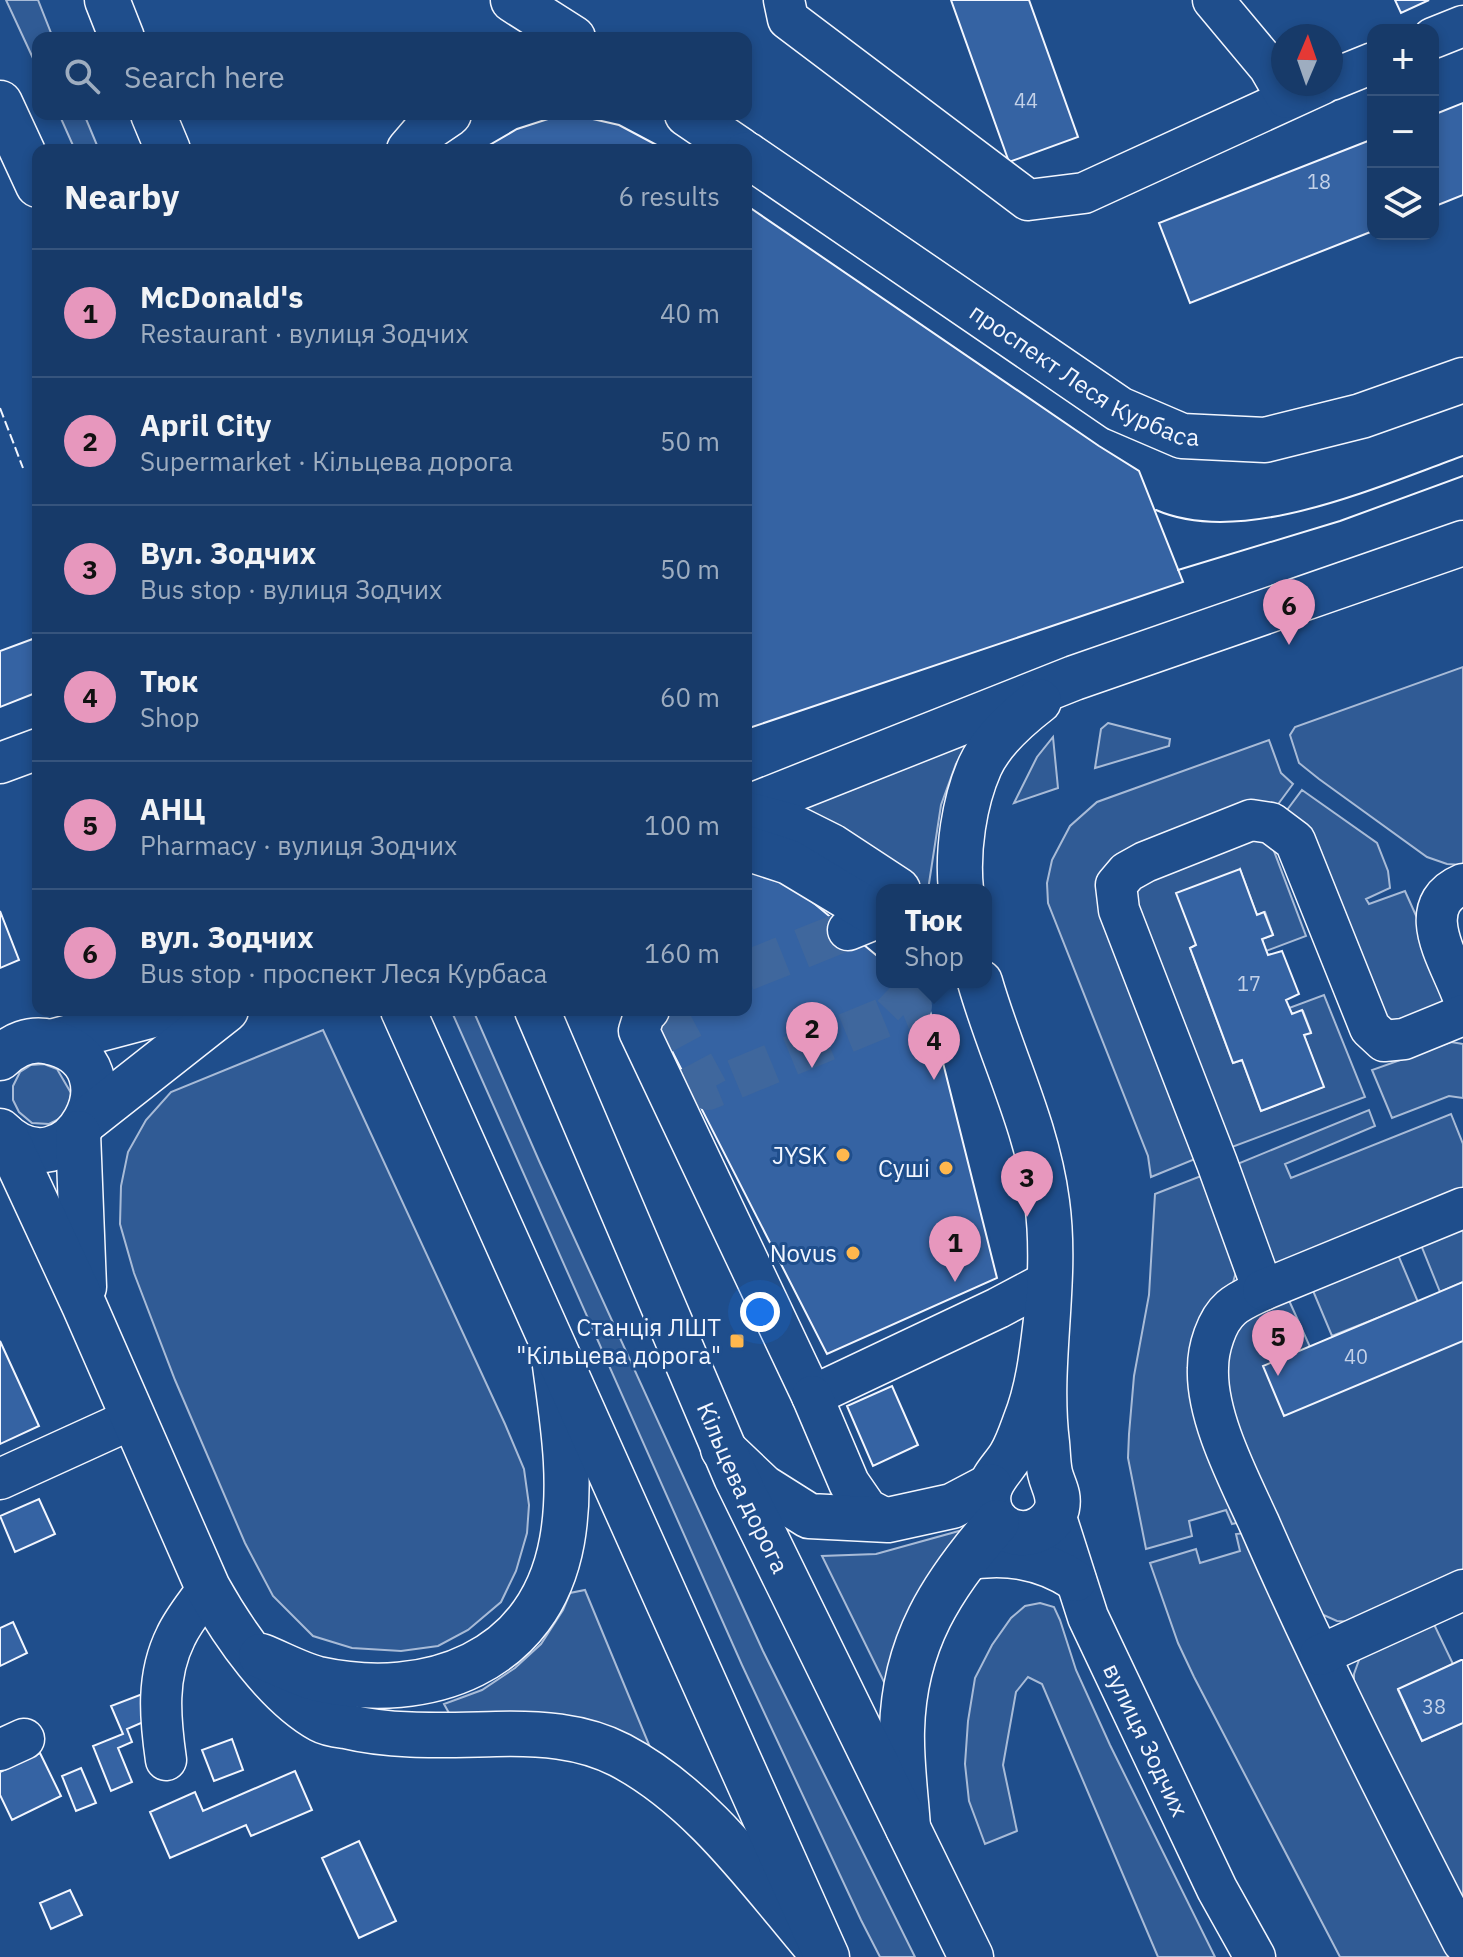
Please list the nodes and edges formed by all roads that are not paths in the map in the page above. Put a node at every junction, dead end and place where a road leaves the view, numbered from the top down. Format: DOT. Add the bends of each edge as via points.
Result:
graph roads {
  1 [pos="107,0"];
  2 [pos="513,0"];
  3 [pos="784,0"];
  4 [pos="1213,0"];
  5 [pos="1455,0"];
  6 [pos="1463,23"];
  7 [pos="120,32"];
  8 [pos="564,32"];
  9 [pos="1439,35"];
  10 [pos="1367,65"];
  11 [pos="1271,68"];
  12 [pos="1343,75"];
  13 [pos="1293,96"];
  14 [pos="0,103"];
  15 [pos="156,120"];
  16 [pos="440,120"];
  17 [pos="696,120"];
  18 [pos="166,144"];
  19 [pos="414,144"];
  20 [pos="731,144"];
  21 [pos="752,158"];
  22 [pos="32,172"];
  23 [pos="1463,380"];
  24 [pos="1450,548"];
  25 [pos="1088,673"];
  26 [pos="32,751"];
  27 [pos="0,763"];
  28 [pos="752,806"];
  29 [pos="752,816"];
  30 [pos="752,850"];
  31 [pos="961,884"];
  32 [pos="1463,884"];
  33 [pos="876,913"];
  34 [pos="876,913"];
  35 [pos="976,988"];
  36 [pos="1463,997"];
  37 [pos="1463,1015"];
  38 [pos="147,1016"];
  39 [pos="219,1016"];
  40 [pos="406,1016"];
  41 [pos="540,1016"];
  42 [pos="644,1016"];
  43 [pos="19,1047"];
  44 [pos="83,1125"];
  45 [pos="3,1134"];
  46 [pos="1463,1208"];
  47 [pos="1263,1290"];
  48 [pos="1048,1292"];
  49 [pos="84,1305"];
  50 [pos="553,1348"];
  51 [pos="812,1396"];
  52 [pos="134,1418"];
  53 [pos="723,1449"];
  54 [pos="0,1479"];
  55 [pos="996,1493"];
  56 [pos="1053,1495"];
  57 [pos="888,1520"];
  58 [pos="964,1560"];
  59 [pos="1076,1581"];
  60 [pos="208,1588"];
  61 [pos="1463,1590"];
  62 [pos="252,1652"];
  63 [pos="1320,1655"];
  64 [pos="166,1760"];
  65 [pos="909,1835"];
  66 [pos="1463,1942"];
  67 [pos="826,1957"];
  68 [pos="971,1957"];
  69 [pos="1255,1957"];
  1 -- 7 [label="main road"];
  2 -- 8 [label="main road"];
  3 -- 13 [label="street" via="788,19 1028,200 1084,193"];
  4 -- 11 [label="street"];
  5 -- 6 [label="street"];
  6 -- 9 [label="street"];
  10 -- 12 [label="street"];
  14 -- 22 [label="main road"];
  15 -- 18 [label="main road"];
  16 -- 19 [label="main road"];
  17 -- 20 [label="main road"];
  21 -- 23 [label="main road, проспект Леся Курбаса" via="1119,409 1182,436 1265,440 1361,416"];
  24 -- 25 [label="main road"];
  25 -- 28 [label="main road"];
  25 -- 31 [label="main road" via="1025,712 980,765 965,815"];
  26 -- 27 [label="street"];
  29 -- 33 [label="main road" via="791,826 831,846"];
  30 -- 34 [label="main road" via="789,862"];
  32 -- 36 [label="street" via="1446,892 1435,926"];
  35 -- 48 [label="main road" via="1036,1148 1047,1202"];
  37 -- 47 [label="street" via="1404,1039 1384,1041 1370,1028 1295,841 1271,823 1251,820 1145,862 1116,885 1119,910"];
  38 -- 43 [label="main road"];
  39 -- 44 [label="main road"];
  40 -- 50 [label="main road"];
  41 -- 53 [label="main road, Кільцева дорога"];
  42 -- 51 [label="street" via="639,1031"];
  43 -- 44 [label="main road" via="67,1047 79,1057 93,1086"];
  44 -- 45 [label="main road" via="65,1142 35,1148"];
  44 -- 49 [label="main road"];
  45 -- 49 [label="main road"];
  46 -- 47 [label="street"];
  47 -- 63 [label="street" via="1230,1308 1212,1340 1207,1370 1224,1440"];
  48 -- 51 [label="street" via="998,1308"];
  48 -- 55 [label="main road" via="1033,1398"];
  48 -- 56 [label="main road" via="1043,1400"];
  49 -- 52 [label="main road"];
  50 -- 62 [label="main road" via="568,1464 566,1513 552,1576 539,1605 518,1631 490,1656 452,1675 413,1685 315,1678"];
  50 -- 67 [label="main road"];
  51 -- 57 [label="street" via="849,1483 867,1509"];
  52 -- 54 [label="street"];
  52 -- 60 [label="main road"];
  53 -- 57 [label="main road" via="763,1487 809,1516"];
  53 -- 65 [label="main road, Кільцева дорога"];
  55 -- 56 [label="main road" via="1010,1466 1032,1464"];
  55 -- 56 [label="main road" via="1014,1532 1033,1532 1049,1522"];
  55 -- 57 [label="main road"];
  55 -- 58 [label="main road"];
  56 -- 59 [label="street, вулиця Зодчих"];
  58 -- 59 [label="street" via="1014,1557 1058,1569"];
  58 -- 65 [label="main road" via="918,1640 905,1690 902,1732"];
  59 -- 69 [label="street, вулиця Зодчих" via="1088,1617 1217,1889"];
  60 -- 62 [label="main road"];
  60 -- 64 [label="street" via="176,1635 163,1672 160,1715"];
  61 -- 63 [label="street"];
  62 -- 67 [label="main road" via="287,1696 323,1722 375,1733 570,1737 618,1755 673,1789 726,1841"];
  63 -- 66 [label="street"];
  65 -- 68 [label="main road, Кільцева дорога"];
}
